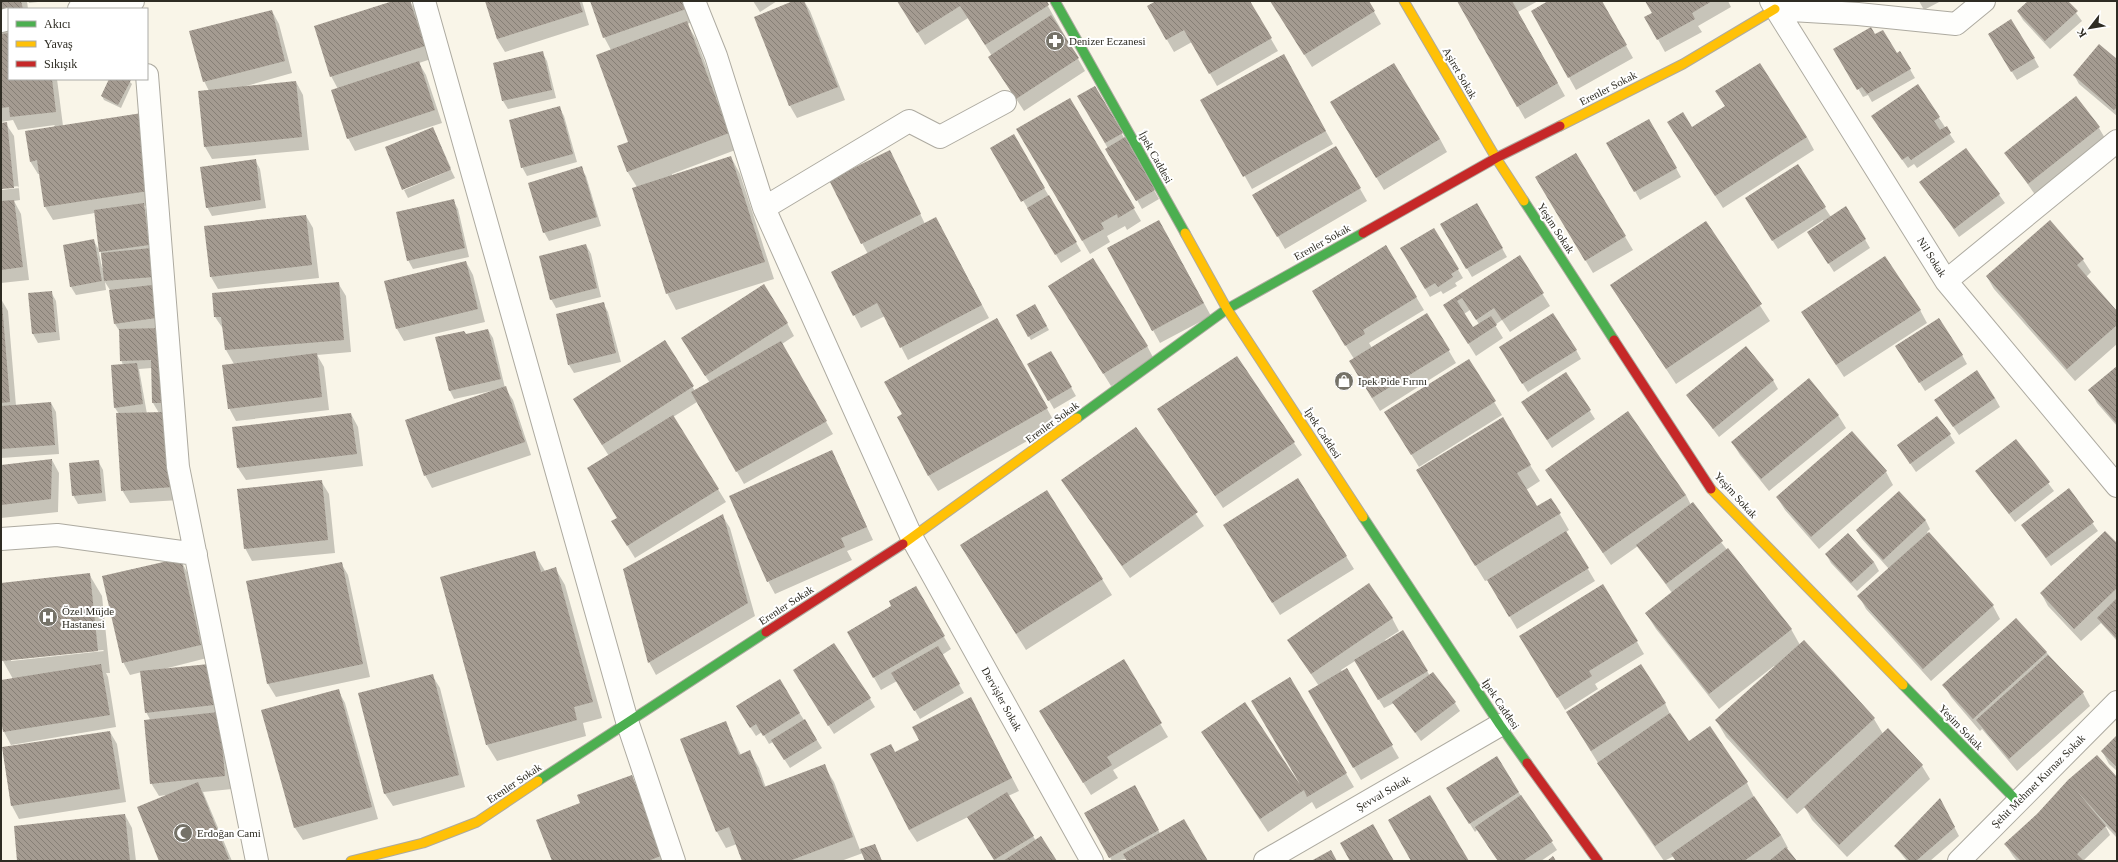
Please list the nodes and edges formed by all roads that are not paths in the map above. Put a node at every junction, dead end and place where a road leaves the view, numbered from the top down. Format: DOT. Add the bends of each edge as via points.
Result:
graph roads {
  1 [pos="133,1"];
  2 [pos="424,1"];
  3 [pos="694,1"];
  4 [pos="1055,1"];
  5 [pos="1404,1"];
  6 [pos="1984,1"];
  7 [pos="1773,5"];
  8 [pos="86,8"];
  9 [pos="147,80"];
  10 [pos="1004,102"];
  11 [pos="2117,141"];
  12 [pos="1496,158"];
  13 [pos="764,208"];
  14 [pos="1946,281"];
  15 [pos="1227,309"];
  16 [pos="2117,486"];
  17 [pos="912,538"];
  18 [pos="1,539"];
  19 [pos="196,554"];
  20 [pos="2117,702"];
  21 [pos="627,721"];
  22 [pos="1500,725"];
  23 [pos="2017,801"];
  24 [pos="257,861"];
  25 [pos="352,861"];
  26 [pos="674,861"];
  27 [pos="1092,861"];
  28 [pos="1266,861"];
  29 [pos="1598,861"];
  30 [pos="1959,861"];
  1 -- 8 [label="street"];
  2 -- 21 [label="street"];
  3 -- 13 [label="street, Dervişler Sokak" via="716,56"];
  4 -- 15 [label="street, İpek Caddesi"];
  5 -- 12 [label="street, Aşiret Sokak"];
  6 -- 7 [label="street" via="1956,24"];
  7 -- 12 [label="street, Erenler Sokak" via="1683,64"];
  7 -- 14 [label="street, Nil Sokak"];
  9 -- 19 [label="street" via="178,467"];
  10 -- 13 [label="street" via="940,137 909,121"];
  11 -- 14 [label="street"];
  12 -- 15 [label="street, Erenler Sokak"];
  12 -- 23 [label="street, Yeşim Sokak" via="1712,490"];
  13 -- 17 [label="street, Dervişler Sokak"];
  14 -- 16 [label="street, Nil Sokak"];
  15 -- 17 [label="street, Erenler Sokak"];
  15 -- 22 [label="street, İpek Caddesi"];
  17 -- 21 [label="street, Erenler Sokak"];
  17 -- 27 [label="street, Dervişler Sokak"];
  18 -- 19 [label="street" via="57,535"];
  19 -- 24 [label="street"];
  20 -- 23 [label="street, Şehit Mehmet Kurnaz Sokak"];
  21 -- 25 [label="street, Erenler Sokak" via="477,822 423,843"];
  21 -- 26 [label="street"];
  22 -- 28 [label="street, Şevval Sokak"];
  22 -- 29 [label="street, İpek Caddesi"];
  23 -- 30 [label="street, Şehit Mehmet Kurnaz Sokak"];
}
